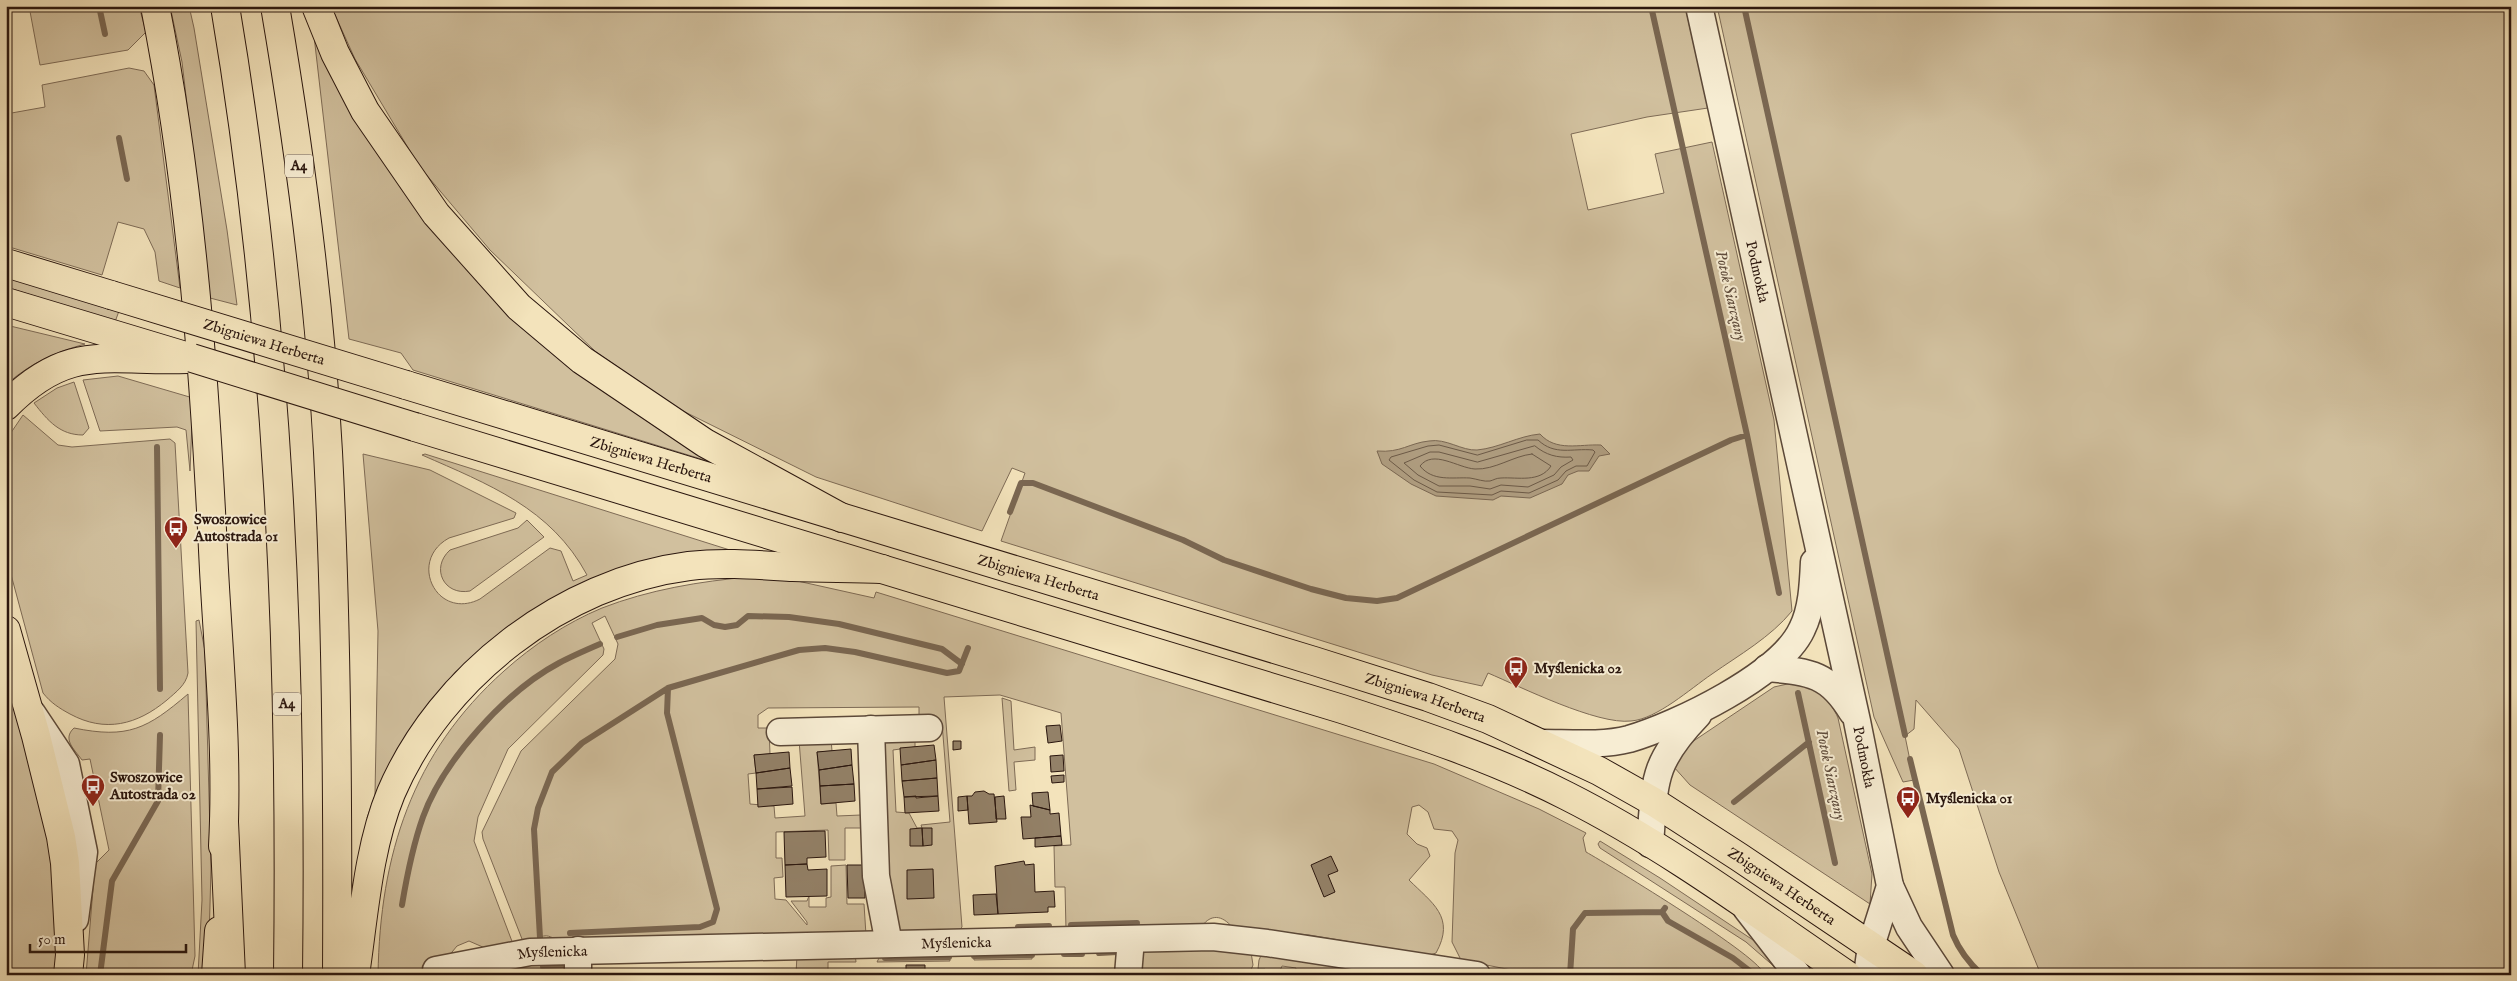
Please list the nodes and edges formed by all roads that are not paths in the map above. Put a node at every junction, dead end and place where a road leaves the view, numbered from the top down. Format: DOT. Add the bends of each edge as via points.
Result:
graph roads {
  1 [pos="154,6"];
  2 [pos="225,6"];
  3 [pos="275,6"];
  4 [pos="316,6"];
  5 [pos="1699,6"];
  6 [pos="6,263"];
  7 [pos="6,302"];
  8 [pos="115,346"];
  9 [pos="6,406"];
  10 [pos="842,518"];
  11 [pos="1816,539"];
  12 [pos="882,569"];
  13 [pos="6,630"];
  14 [pos="1767,668"];
  15 [pos="1702,711"];
  16 [pos="1857,721"];
  17 [pos="929,728"];
  18 [pos="871,729"];
  19 [pos="780,732"];
  20 [pos="1542,743"];
  21 [pos="1654,802"];
  22 [pos="224,822"];
  23 [pos="1650,844"];
  24 [pos="1890,886"];
  25 [pos="1742,904"];
  26 [pos="1131,939"];
  27 [pos="889,944"];
  28 [pos="1871,946"];
  29 [pos="578,963"];
  30 [pos="69,965"];
  31 [pos="436,970"];
  32 [pos="216,975"];
  33 [pos="231,975"];
  34 [pos="288,975"];
  35 [pos="337,975"];
  36 [pos="355,975"];
  37 [pos="1128,975"];
  38 [pos="1477,975"];
  39 [pos="1798,975"];
  40 [pos="1847,975"];
  41 [pos="1867,975"];
  42 [pos="1914,975"];
  43 [pos="1941,975"];
  1 -- 22 [label="main road" via="166,66 190,237 206,410 222,713"];
  2 -- 34 [label="main road, A4" via="254,195 277,433 287,679"];
  3 -- 35 [label="main road, A4" via="308,235 328,450 338,768"];
  4 -- 10 [label="main road" via="335,53 365,111 436,214 519,307 582,360 705,443"];
  5 -- 11 [label="street, Podmokła"];
  6 -- 10 [label="main road, Zbigniewa Herberta, bridge"];
  7 -- 8 [label="main road"];
  8 -- 9 [label="main road" via="93,358 48,371"];
  8 -- 12 [label="main road, bridge" via="192,358"];
  10 -- 20 [label="main road, Zbigniewa Herberta" via="1428,697"];
  11 -- 14 [label="street, Podmokła" via="1813,588 1802,629 1787,653"];
  11 -- 16 [label="street, Podmokła"];
  12 -- 23 [label="main road" via="1417,733 1524,776 1586,806"];
  12 -- 36 [label="main road" via="741,563 675,569 628,580 593,593 519,636 486,662 442,711 392,793 378,834"];
  13 -- 30 [label="main road" via="61,837"];
  14 -- 15 [label="street, Podmokła"];
  14 -- 16 [label="street" via="1818,676 1841,693"];
  15 -- 20 [label="street, Podmokła" via="1628,739"];
  15 -- 21 [label="street" via="1667,751 1655,782"];
  16 -- 24 [label="street, Podmokła"];
  17 -- 18 [label="street"];
  18 -- 19 [label="street"];
  18 -- 27 [label="street" via="876,876"];
  20 -- 21 [label="main road, Zbigniewa Herberta"];
  21 -- 23 [label="street"];
  21 -- 28 [label="main road, Zbigniewa Herberta"];
  22 -- 32 [label="main road"];
  22 -- 33 [label="main road"];
  23 -- 25 [label="main road"];
  24 -- 28 [label="street, Podmokła"];
  24 -- 43 [label="street" via="1909,927"];
  25 -- 39 [label="street"];
  25 -- 40 [label="main road"];
  26 -- 27 [label="street, Myślenicka"];
  26 -- 37 [label="street"];
  26 -- 38 [label="street, Myślenicka" via="1213,937"];
  27 -- 29 [label="street, Myślenicka"];
  28 -- 41 [label="street, Podmokła"];
  28 -- 42 [label="main road, Zbigniewa Herberta"];
  29 -- 31 [label="street, Myślenicka" via="521,953"];
}
